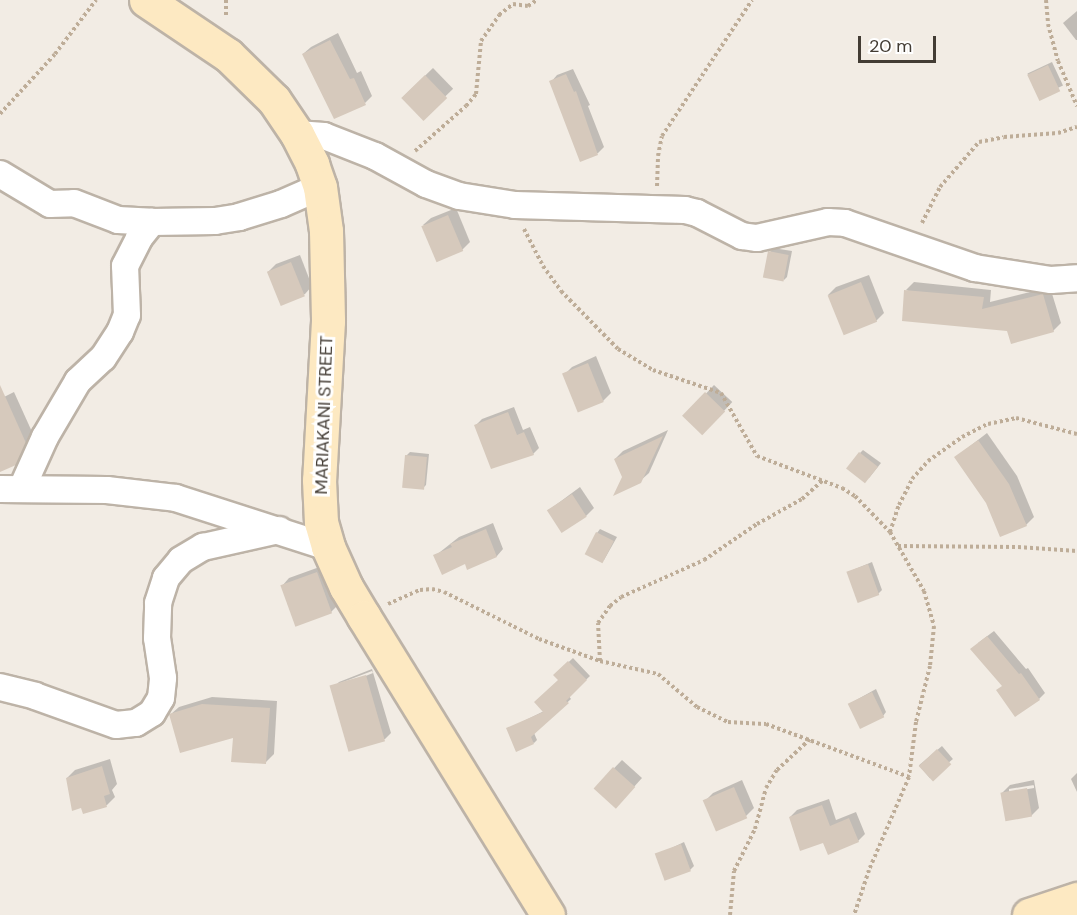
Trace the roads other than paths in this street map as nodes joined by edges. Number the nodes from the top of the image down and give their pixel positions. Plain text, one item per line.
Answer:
1 (146, 0) edge
2 (297, 134) junction
3 (0, 174) edge
4 (321, 187) junction
5 (152, 222) junction
6 (1077, 278) edge
7 (11, 489) edge
8 (279, 530) junction
9 (328, 547) junction
10 (0, 687) edge
11 (1077, 898) edge
12 (548, 915) edge
13 (1029, 915) edge

1 - 2 street, MARIAKANI STREET
2 - 4 street, MARIAKANI STREET
2 - 6 street
3 - 5 street
4 - 5 street
4 - 9 street, MARIAKANI STREET
5 - 7 street
7 - 8 street
8 - 9 street
8 - 10 street
9 - 12 street, MARIAKANI STREET
11 - 13 street

